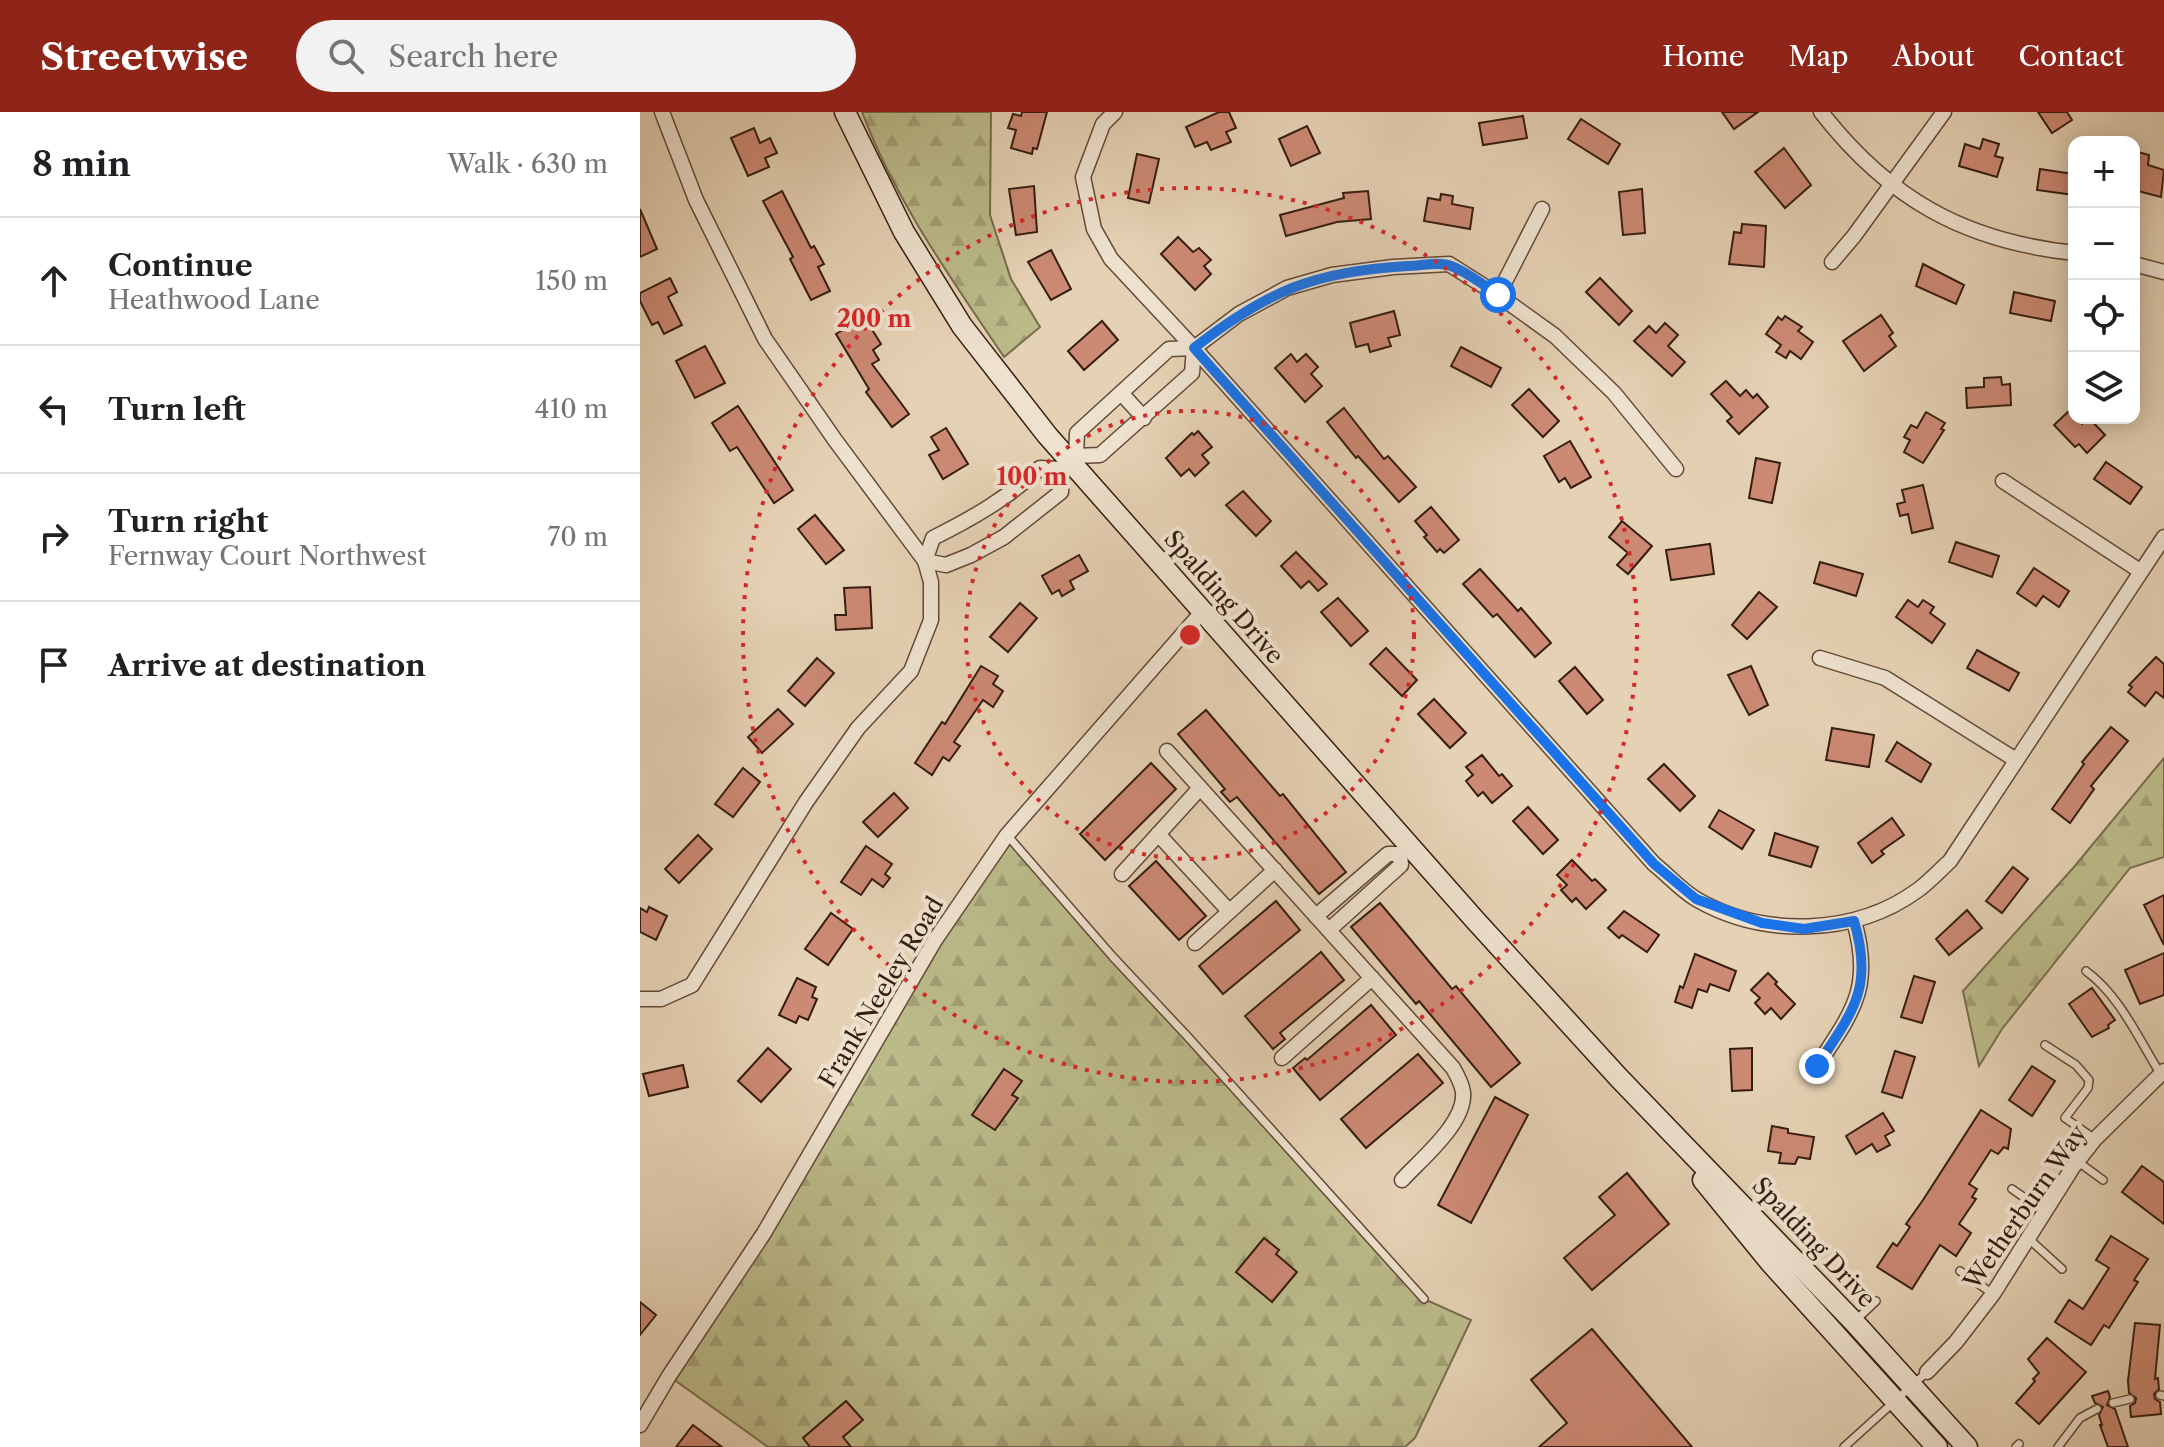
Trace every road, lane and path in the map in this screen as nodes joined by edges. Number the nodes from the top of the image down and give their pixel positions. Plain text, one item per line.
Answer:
1 (662, 112) edge
2 (845, 112) edge
3 (1115, 112) edge
4 (1821, 112) edge
5 (1944, 112) edge
6 (1892, 184) junction
7 (1542, 209) dead end
8 (2068, 252) edge
9 (1832, 262) dead end
10 (2140, 266) edge
11 (2164, 272) edge
12 (1498, 295) junction
13 (1194, 348) junction
14 (1122, 394) junction
15 (1144, 418) junction
16 (1069, 463) junction
17 (1676, 469) dead end
18 (2003, 481) dead end
19 (2164, 537) edge
20 (925, 561) junction
21 (2140, 571) junction
22 (1202, 612) junction
23 (1820, 658) dead end
24 (1167, 751) dead end
25 (2016, 760) junction
26 (1200, 788) junction
27 (1158, 834) junction
28 (1007, 835) junction
29 (1404, 850) junction
30 (1275, 870) junction
31 (1122, 874) dead end
32 (1229, 911) junction
33 (1316, 916) junction
34 (1854, 921) junction
35 (1329, 930) junction
36 (1195, 943) dead end
37 (2086, 971) dead end
38 (1372, 978) junction
39 (640, 999) edge
40 (2045, 1045) dead end
41 (1282, 1058) dead end
42 (1817, 1066) dead end
43 (2162, 1072) edge
44 (1619, 1078) junction
45 (2095, 1139) junction
46 (2077, 1161) junction
47 (1402, 1180) dead end
48 (2103, 1180) dead end
49 (2012, 1189) dead end
50 (2045, 1212) junction
51 (2028, 1238) junction
52 (2062, 1269) dead end
53 (1960, 1271) dead end
54 (1993, 1294) junction
55 (1424, 1299) dead end
56 (1876, 1301) dead end
57 (1854, 1322) junction
58 (1927, 1372) joint
59 (1912, 1387) junction
60 (2130, 1399) dead end
61 (1895, 1401) junction
62 (2113, 1403) dead end
63 (2097, 1409) dead end
64 (640, 1425) edge
65 (1844, 1447) edge
66 (1937, 1447) edge
67 (1967, 1447) edge
68 (2058, 1447) edge

1 - 20 street
2 - 16 main road, Spalding Drive
3 - 13 street
4 - 6 street
5 - 6 street
6 - 8 street
6 - 9 street
7 - 12 street
10 - 11 street
12 - 13 street
12 - 17 street
13 - 14 street
13 - 15 street
13 - 34 street
14 - 15 street
14 - 16 street
15 - 16 street
16 - 20 street
16 - 20 street
16 - 22 main road, Spalding Drive
18 - 21 street
19 - 21 street
20 - 39 street
21 - 25 street
22 - 28 street, Frank Neeley Road
22 - 29 main road, Spalding Drive
23 - 25 street
24 - 26 street
25 - 34 street
26 - 27 street
26 - 30 street
27 - 31 street
27 - 32 street
28 - 55 lane
28 - 64 street, Frank Neeley Road
29 - 33 street
29 - 35 street
29 - 44 main road, Spalding Drive
30 - 32 street
30 - 33 street
32 - 36 street
33 - 35 street
34 - 42 street
35 - 38 street
37 - 43 lane
38 - 41 street
38 - 47 street
40 - 45 lane
43 - 45 street, Wetherburn Way
44 - 57 main road, Spalding Drive
44 - 61 main road, Spalding Drive
45 - 46 street, Wetherburn Way
46 - 48 lane
46 - 50 street, Wetherburn Way
49 - 50 lane
50 - 51 street, Wetherburn Way
51 - 52 lane
51 - 54 street, Wetherburn Way
53 - 54 lane
54 - 58 street, Wetherburn Way
56 - 57 lane
57 - 59 main road, Spalding Drive
58 - 59 lane
59 - 61 lane
59 - 67 main road, Spalding Drive
60 - 62 lane
61 - 65 lane
61 - 66 main road, Spalding Drive
63 - 68 lane

